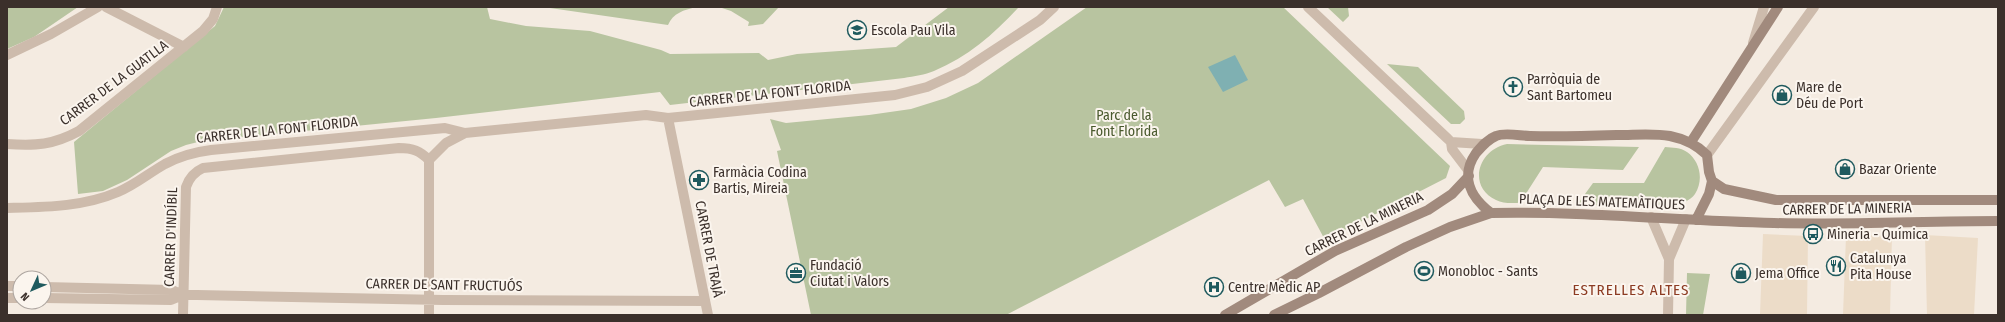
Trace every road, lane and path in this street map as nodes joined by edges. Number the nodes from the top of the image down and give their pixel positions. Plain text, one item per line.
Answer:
1 (98, 7) edge
2 (106, 7) edge
3 (217, 7) edge
4 (1054, 7) edge
5 (1308, 7) edge
6 (1764, 7) edge
7 (1778, 7) edge
8 (1814, 7) edge
9 (184, 47) junction
10 (1752, 47) junction
11 (7, 55) edge
12 (668, 118) junction
13 (465, 133) junction
14 (1451, 142) junction
15 (1691, 142) junction
16 (7, 144) edge
17 (1482, 144) junction
18 (1707, 155) junction
19 (429, 160) junction
20 (1468, 173) junction
21 (1712, 181) junction
22 (1998, 200) edge
23 (7, 208) edge
24 (1491, 213) junction
25 (1650, 217) junction
26 (1691, 219) junction
27 (1998, 221) edge
28 (1669, 259) junction
29 (52, 287) edge
30 (183, 295) junction
31 (52, 298) edge
32 (430, 299) junction
33 (705, 301) junction
34 (183, 315) edge
35 (429, 315) edge
36 (708, 315) edge
37 (1225, 315) edge
38 (1274, 315) edge
39 (1668, 315) edge

1 - 11 street
2 - 9 street
3 - 9 street, CARRER DE LA GUATLLA
4 - 12 street, CARRER DE LA FONT FLORIDA
5 - 14 street
6 - 10 street
7 - 10 street
8 - 18 street
9 - 16 street, CARRER DE LA GUATLLA
10 - 15 street
12 - 13 street, CARRER DE LA FONT FLORIDA
12 - 33 street, CARRER DE TRAJÀ
13 - 19 street, CARRER DE LA FONT FLORIDA
13 - 23 street, CARRER DE LA FONT FLORIDA
14 - 17 street
14 - 20 street
15 - 17 street
15 - 18 street
17 - 20 street
18 - 21 street, PLAÇA DE LES MATEMÀTIQUES
19 - 30 street, CARRER D'INDÍBIL
19 - 32 street
20 - 24 street
20 - 37 street, CARRER DE LA MINERIA
21 - 22 street, CARRER DE LA MINERIA
21 - 26 street, PLAÇA DE LES MATEMÀTIQUES
24 - 25 street, PLAÇA DE LES MATEMÀTIQUES
24 - 38 street
25 - 26 street, PLAÇA DE LES MATEMÀTIQUES
25 - 28 street
26 - 27 street, CARRER DE LA MINERIA
26 - 28 street
28 - 39 street
29 - 30 street, CARRER DE SANT FRUCTUÓS
30 - 31 street, CARRER DE SANT FRUCTUÓS
30 - 32 street, CARRER DE SANT FRUCTUÓS
30 - 34 street, CARRER D'INDÍBIL
32 - 33 street, CARRER DE SANT FRUCTUÓS
32 - 35 street
33 - 36 street, CARRER DE TRAJÀ

